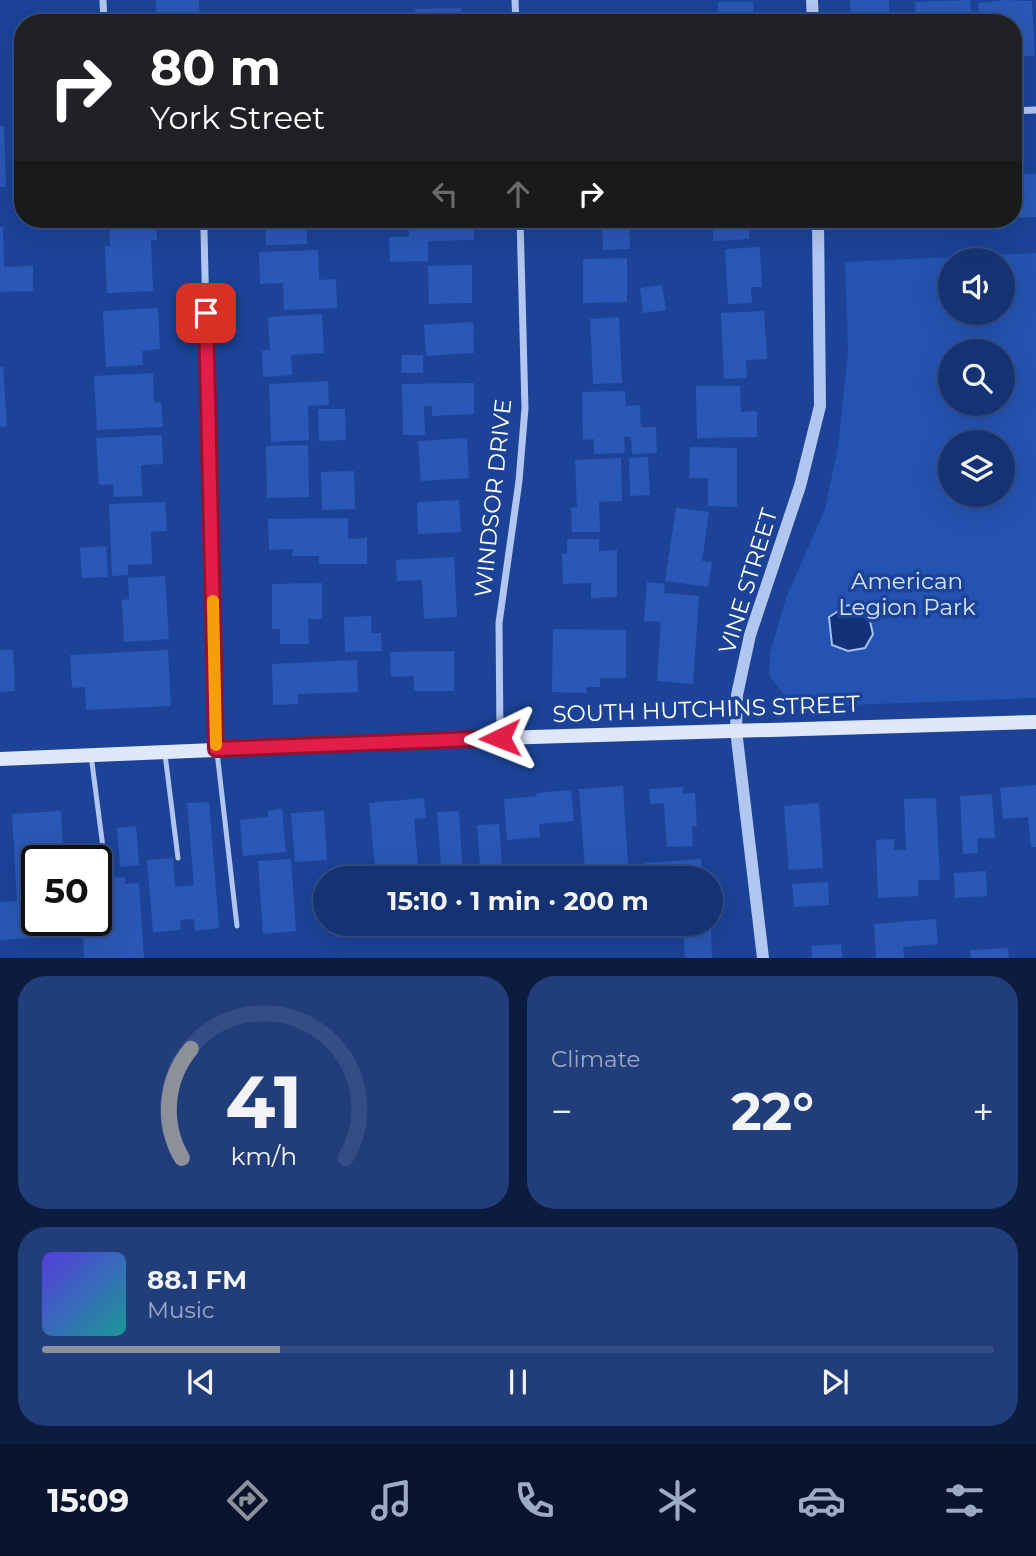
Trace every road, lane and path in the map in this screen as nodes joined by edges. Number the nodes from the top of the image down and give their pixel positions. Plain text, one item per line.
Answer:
1 (204, 228) edge
2 (520, 228) edge
3 (818, 228) edge
4 (1036, 722) edge
5 (736, 730) junction
6 (500, 738) junction
7 (216, 749) junction
8 (165, 752) junction
9 (91, 755) junction
10 (0, 759) edge
11 (104, 845) edge
12 (178, 858) dead end
13 (237, 926) dead end
14 (763, 957) edge

1 - 7 street
2 - 6 street, WINDSOR DRIVE
3 - 5 street, VINE STREET
4 - 5 main road, SOUTH HUTCHINS STREET
5 - 6 main road, SOUTH HUTCHINS STREET
5 - 14 street, VINE STREET
6 - 7 main road, SOUTH HUTCHINS STREET
7 - 8 main road, SOUTH HUTCHINS STREET
7 - 13 lane
8 - 9 main road, SOUTH HUTCHINS STREET
8 - 12 lane
9 - 10 main road, SOUTH HUTCHINS STREET
9 - 11 lane

